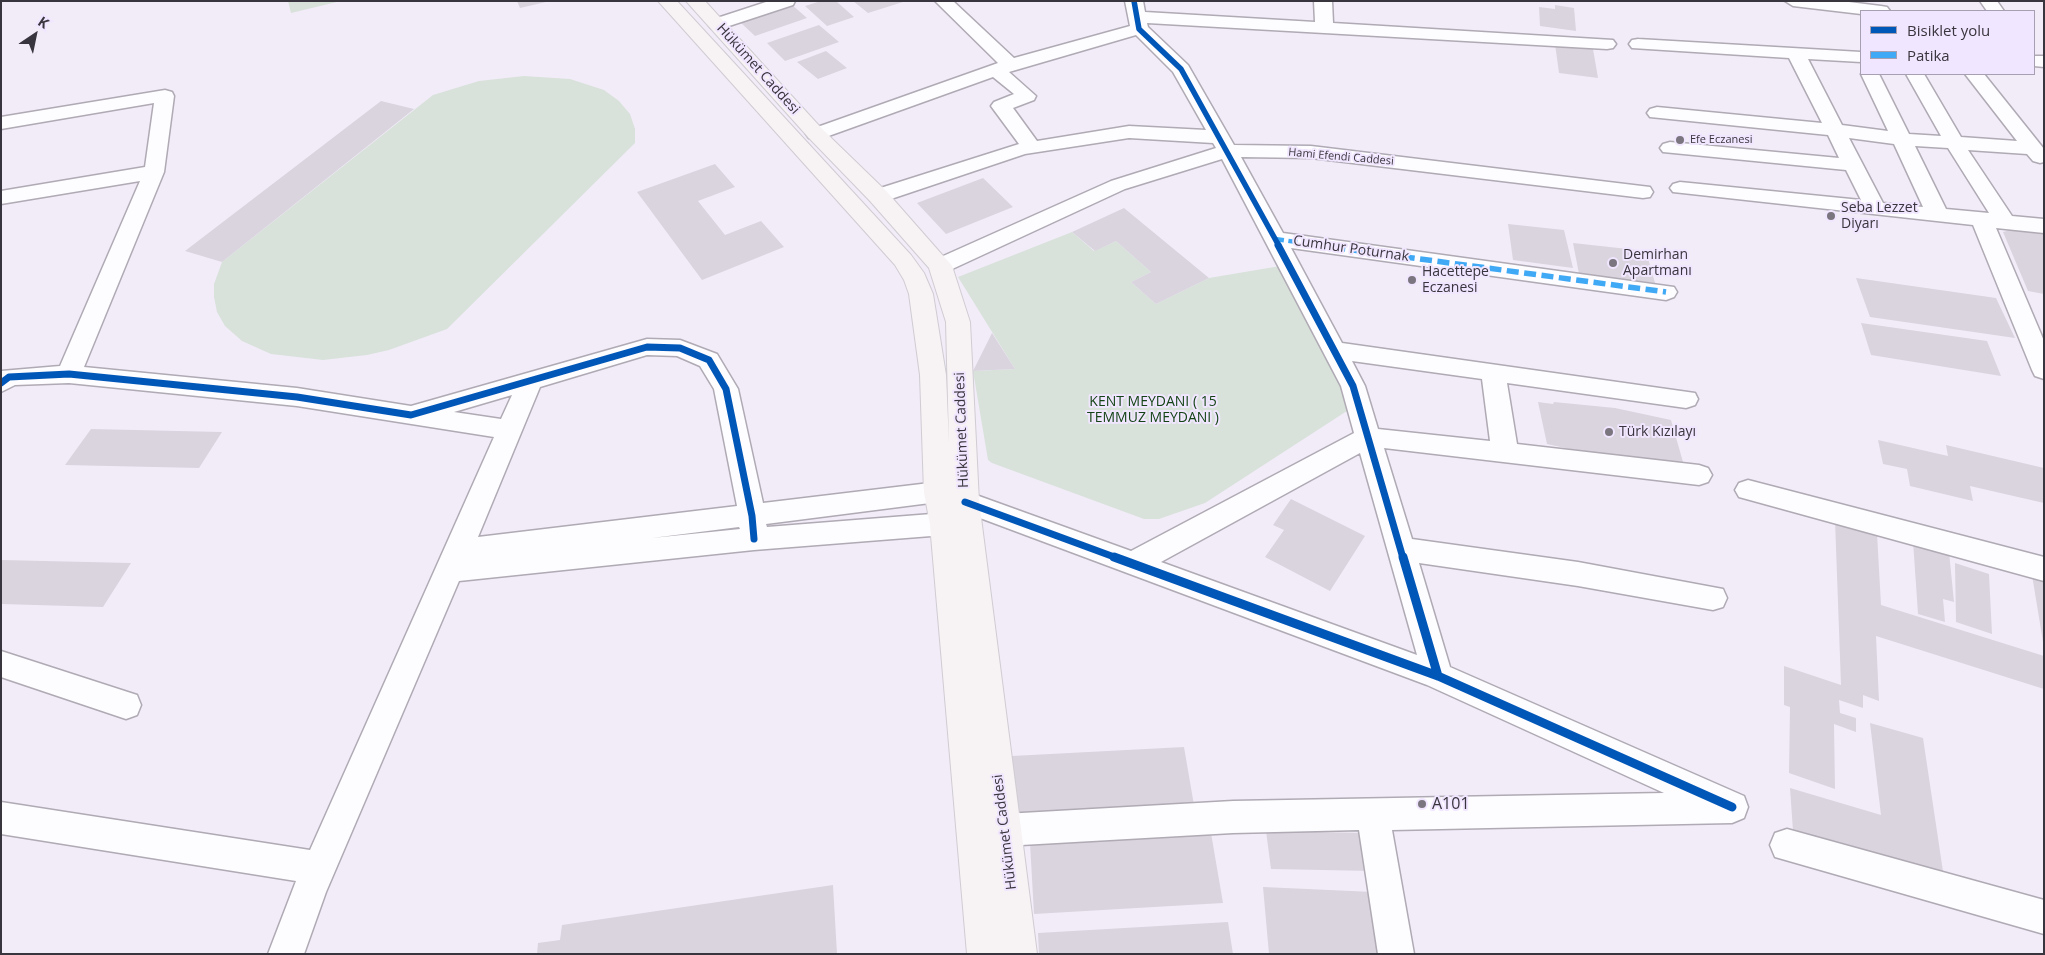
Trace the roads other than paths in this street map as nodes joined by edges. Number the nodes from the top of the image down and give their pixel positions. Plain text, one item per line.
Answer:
1 (667, 1) edge
2 (695, 1) edge
3 (787, 1) edge
4 (943, 1) edge
5 (1322, 1) edge
6 (1793, 1) edge
7 (1135, 10) edge
8 (1872, 10) edge
9 (717, 24) junction
10 (1324, 27) junction
11 (1607, 44) dead end
12 (1638, 44) dead end
13 (1796, 54) junction
14 (1860, 57) edge
15 (1003, 68) junction
16 (1870, 75) edge
17 (1916, 75) edge
18 (1975, 75) edge
19 (1657, 113) dead end
20 (1, 123) edge
21 (1837, 130) junction
22 (816, 134) junction
23 (1901, 139) junction
24 (1224, 144) junction
25 (1955, 144) junction
26 (1032, 147) junction
27 (1670, 148) dead end
28 (2038, 155) edge
29 (1854, 165) junction
30 (154, 172) junction
31 (1680, 188) dead end
32 (1643, 192) dead end
33 (878, 196) junction
34 (1, 198) edge
35 (1876, 209) junction
36 (1938, 215) junction
37 (1982, 220) junction
38 (2004, 222) junction
39 (2044, 226) edge
40 (1275, 238) junction
41 (940, 266) junction
42 (1666, 292) dead end
43 (1334, 350) junction
44 (2044, 370) edge
45 (1493, 372) junction
46 (68, 374) junction
47 (530, 379) junction
48 (1, 383) edge
49 (1686, 399) dead end
50 (411, 414) junction
51 (508, 430) junction
52 (1368, 437) junction
53 (1505, 453) junction
54 (1699, 475) dead end
55 (1748, 490) dead end
56 (938, 492) junction
57 (965, 502) junction
58 (944, 524) junction
59 (753, 527) junction
60 (1401, 550) junction
61 (454, 561) junction
62 (1133, 564) junction
63 (2044, 569) edge
64 (1713, 598) dead end
65 (1, 664) edge
66 (1438, 676) junction
67 (126, 705) dead end
68 (1374, 814) junction
69 (1, 818) edge
70 (1004, 830) junction
71 (1787, 845) dead end
72 (319, 868) junction
73 (2044, 917) edge
74 (286, 954) edge
75 (986, 954) edge
76 (1020, 954) edge
77 (1396, 954) edge

1 - 56 main road
2 - 9 main road, Hükümet Caddesi
3 - 9 street
4 - 15 street
5 - 10 street
6 - 8 street
7 - 10 street
7 - 15 street
7 - 24 street
9 - 22 main road, Hükümet Caddesi
10 - 11 street
12 - 13 street
13 - 14 street
13 - 21 street
15 - 22 street
15 - 26 street
16 - 23 street
17 - 25 street
18 - 28 street
19 - 21 street
20 - 30 street
21 - 23 street
21 - 29 street
22 - 33 main road, Hükümet Caddesi
23 - 25 street
23 - 36 street
24 - 26 street
24 - 32 street, Hami Efendi Caddesi
24 - 40 street
24 - 41 street, Hami Efendi Caddesi
25 - 28 street
25 - 38 street
26 - 33 street
27 - 29 street
29 - 35 street
30 - 34 street
30 - 46 street
31 - 35 street
33 - 41 main road, Hükümet Caddesi
35 - 36 street
36 - 37 street
37 - 38 street
37 - 44 street
38 - 39 street
40 - 42 street, Cumhur Poturnak
40 - 43 street
41 - 57 main road, Hükümet Caddesi
43 - 45 street
43 - 52 street
45 - 49 street
45 - 53 street
46 - 48 street
46 - 50 street
47 - 50 street
47 - 51 street
47 - 59 street
50 - 51 street
51 - 61 street
52 - 53 street
52 - 60 street
52 - 62 street
53 - 54 street
55 - 63 street
56 - 58 main road
56 - 59 street
57 - 62 street
57 - 70 main road, Hükümet Caddesi
58 - 59 street
58 - 75 main road
59 - 61 street
60 - 64 street
60 - 66 street
61 - 72 street
62 - 66 street
65 - 67 street
66 - 68 street
68 - 70 street
68 - 77 street
69 - 72 street
70 - 76 main road, Hükümet Caddesi
71 - 73 street
72 - 74 street

